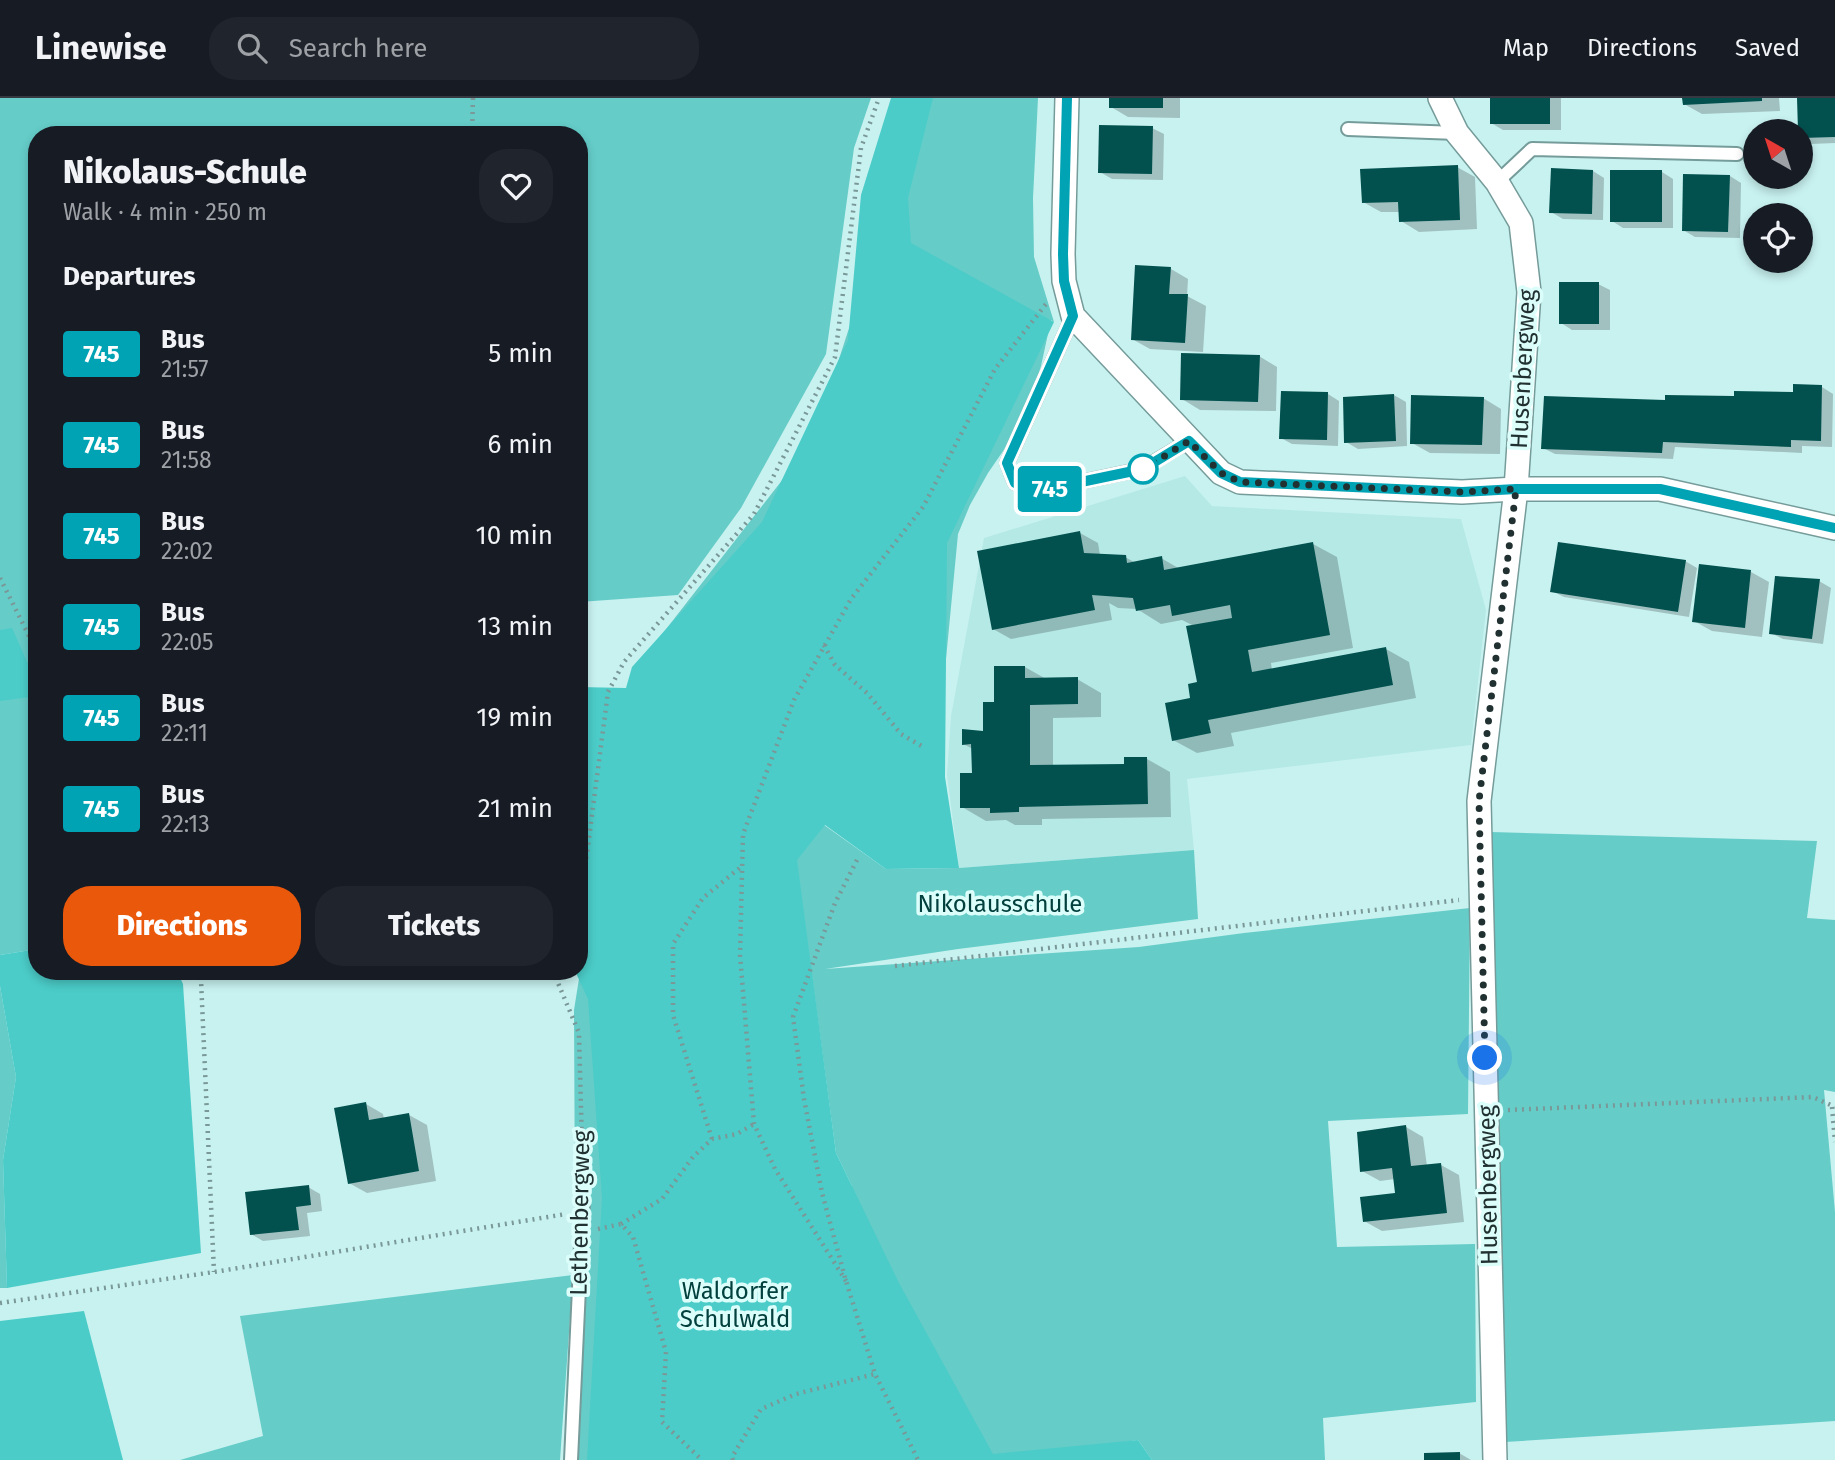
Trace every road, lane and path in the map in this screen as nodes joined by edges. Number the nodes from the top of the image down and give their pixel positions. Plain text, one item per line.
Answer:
1 (473, 98) edge
2 (879, 98) edge
3 (1067, 98) edge
4 (1440, 98) edge
5 (472, 126) edge
6 (1348, 129) dead end
7 (1457, 133) junction
8 (1737, 155) dead end
9 (1497, 182) junction
10 (1064, 281) junction
11 (1073, 316) junction
12 (1189, 441) junction
13 (1516, 489) junction
14 (1835, 528) edge
15 (0, 578) edge
16 (28, 634) edge
17 (824, 645) junction
18 (925, 748) dead end
19 (588, 846) edge
20 (856, 860) dead end
21 (742, 866) junction
22 (1481, 897) junction
23 (895, 966) dead end
24 (201, 980) edge
25 (558, 980) edge
26 (1833, 1107) edge
27 (1486, 1111) junction
28 (754, 1124) junction
29 (712, 1139) junction
30 (1835, 1142) edge
31 (584, 1207) junction
32 (621, 1224) junction
33 (583, 1232) junction
34 (214, 1272) junction
35 (845, 1282) junction
36 (0, 1303) edge
37 (875, 1374) junction
38 (571, 1460) edge
39 (702, 1460) edge
40 (733, 1460) edge
41 (918, 1460) edge
42 (1495, 1460) edge

1 - 5 path
2 - 19 path
3 - 10 street
4 - 7 street, Husenbergweg
6 - 7 lane
7 - 9 street, Husenbergweg
8 - 9 lane
9 - 13 street, Husenbergweg
10 - 11 street
10 - 17 path
11 - 12 street
11 - 12 lane
12 - 13 street
13 - 14 street
13 - 22 street, Husenbergweg
15 - 16 path
17 - 18 path
17 - 21 path
20 - 35 path
21 - 28 path
21 - 29 path
22 - 23 path
22 - 27 street, Husenbergweg
24 - 34 path
25 - 31 path, Lethenbergweg
26 - 27 path
26 - 30 path
27 - 42 street, Husenbergweg
28 - 29 path
28 - 35 path
29 - 32 path
31 - 33 lane, Lethenbergweg
31 - 34 path
32 - 33 path
32 - 39 path
33 - 38 lane, Lethenbergweg
34 - 36 path
35 - 37 path
37 - 40 path
37 - 41 path

